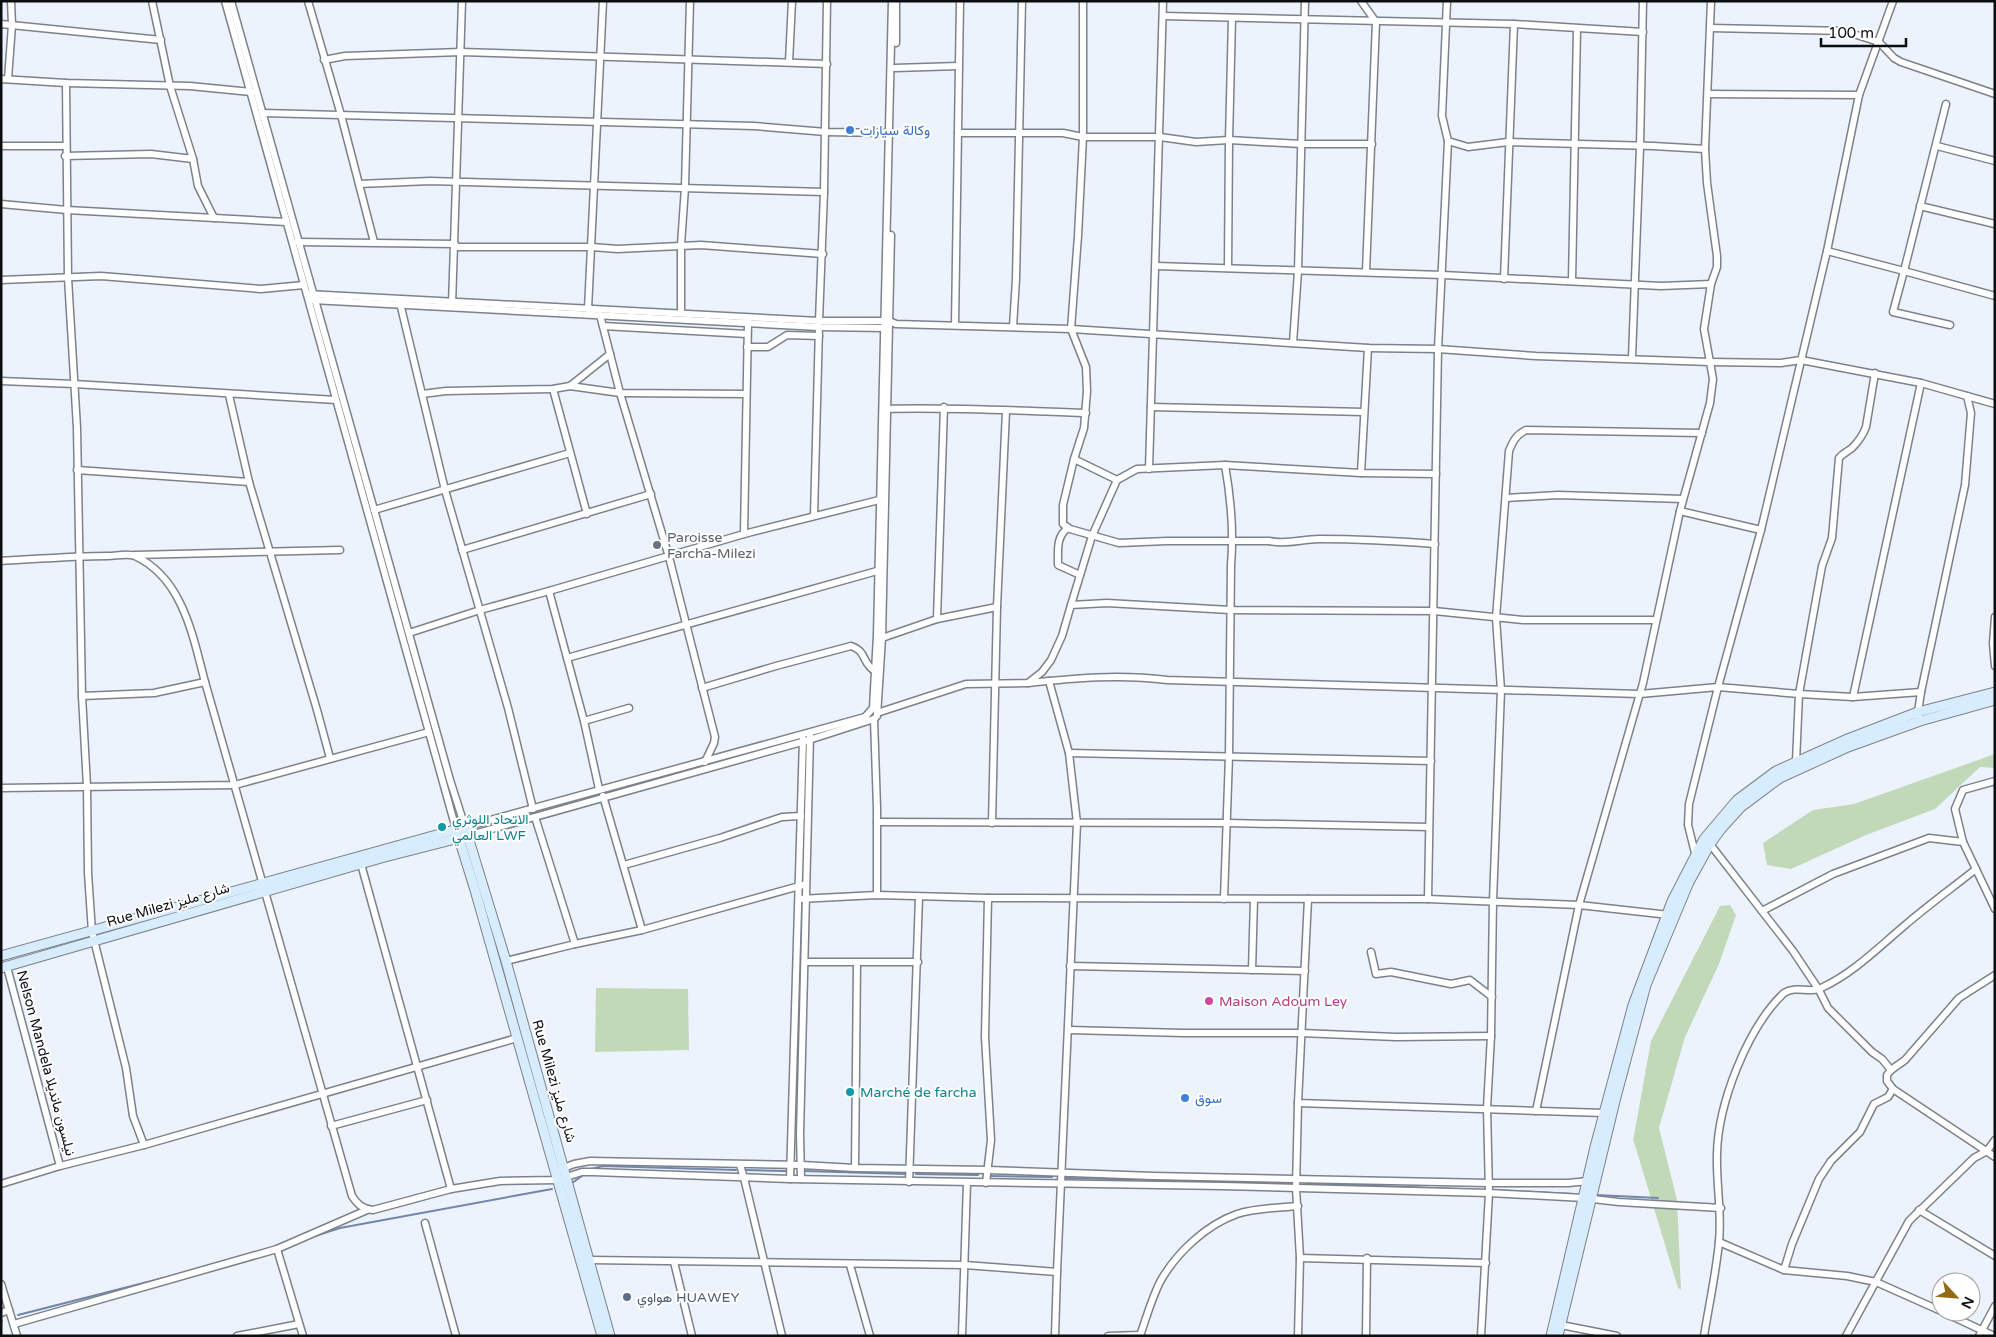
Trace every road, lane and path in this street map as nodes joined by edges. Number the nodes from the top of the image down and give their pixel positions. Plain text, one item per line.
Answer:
1 (11, 1) edge
2 (152, 1) edge
3 (225, 1) edge
4 (231, 1) edge
5 (308, 1) edge
6 (462, 1) edge
7 (603, 1) edge
8 (690, 1) edge
9 (792, 1) edge
10 (827, 1) edge
11 (892, 1) edge
12 (896, 1) edge
13 (960, 1) edge
14 (1022, 1) edge
15 (1083, 1) edge
16 (1163, 1) edge
17 (1305, 1) edge
18 (1361, 1) edge
19 (1447, 1) edge
20 (1643, 1) edge
21 (1711, 1) edge
22 (1893, 1) edge
23 (1163, 16) junction
24 (1232, 18) junction
25 (1305, 21) junction
26 (1376, 22) junction
27 (1447, 22) junction
28 (1, 24) edge
29 (1514, 24) junction
30 (12, 25) junction
31 (1710, 28) junction
32 (1577, 29) junction
33 (1643, 32) junction
34 (161, 40) junction
35 (1879, 42) junction
36 (461, 52) junction
37 (601, 56) junction
38 (688, 58) junction
39 (324, 60) junction
40 (789, 62) junction
41 (827, 64) junction
42 (958, 66) junction
43 (895, 68) junction
44 (5, 79) edge
45 (66, 83) junction
46 (170, 86) junction
47 (251, 92) junction
48 (1708, 94) junction
49 (1995, 94) edge
50 (1859, 95) junction
51 (1946, 104) dead end
52 (263, 113) junction
53 (341, 115) junction
54 (459, 119) junction
55 (597, 123) junction
56 (687, 125) junction
57 (826, 132) junction
58 (889, 133) junction
59 (1018, 133) junction
60 (958, 134) junction
61 (1083, 137) junction
62 (1160, 137) junction
63 (1229, 140) junction
64 (1448, 141) junction
65 (1508, 142) junction
66 (1301, 144) junction
67 (1372, 144) junction
68 (1574, 144) junction
69 (1, 146) edge
70 (65, 146) junction
71 (1937, 146) junction
72 (1640, 147) junction
73 (1705, 149) junction
74 (65, 156) junction
75 (193, 159) junction
76 (1995, 161) edge
77 (457, 182) junction
78 (359, 184) junction
79 (595, 186) junction
80 (685, 187) junction
81 (824, 192) junction
82 (1, 204) edge
83 (1920, 206) junction
84 (67, 210) junction
85 (214, 218) junction
86 (286, 222) junction
87 (1995, 224) edge
88 (298, 242) junction
89 (374, 242) junction
90 (455, 245) junction
91 (681, 245) junction
92 (592, 247) junction
93 (1827, 251) junction
94 (823, 254) junction
95 (1156, 266) junction
96 (1228, 268) junction
97 (1298, 271) junction
98 (1904, 271) junction
99 (1366, 272) junction
100 (1443, 275) junction
101 (68, 278) junction
102 (1504, 279) junction
103 (1, 280) edge
104 (1572, 282) junction
105 (304, 284) junction
106 (1711, 284) junction
107 (1635, 285) junction
108 (1995, 296) edge
109 (311, 297) junction
110 (400, 303) junction
111 (452, 303) junction
112 (588, 308) junction
113 (681, 314) junction
114 (600, 315) junction
115 (748, 322) junction
116 (819, 324) junction
117 (886, 325) junction
118 (955, 325) junction
119 (1950, 325) dead end
120 (603, 326) junction
121 (1013, 327) junction
122 (1071, 329) junction
123 (747, 334) junction
124 (1153, 335) junction
125 (819, 336) junction
126 (1293, 343) junction
127 (747, 347) junction
128 (1368, 348) junction
129 (1438, 349) junction
130 (610, 354) junction
131 (1632, 358) junction
132 (1801, 360) junction
133 (1710, 362) junction
134 (1876, 373) junction
135 (1, 381) edge
136 (1921, 383) junction
137 (74, 384) junction
138 (570, 386) junction
139 (553, 389) junction
140 (620, 393) junction
141 (422, 394) junction
142 (746, 394) junction
143 (229, 395) junction
144 (1967, 396) junction
145 (336, 400) junction
146 (1995, 404) edge
147 (944, 407) junction
148 (1151, 408) junction
149 (886, 409) junction
150 (1006, 411) junction
151 (1364, 412) junction
152 (1086, 413) junction
153 (1702, 434) junction
154 (570, 453) junction
155 (1074, 459) junction
156 (1225, 466) junction
157 (1149, 469) junction
158 (78, 470) junction
159 (1361, 472) junction
160 (1436, 474) junction
161 (1117, 480) junction
162 (249, 482) junction
163 (445, 490) junction
164 (651, 494) junction
165 (1506, 498) junction
166 (1683, 499) junction
167 (879, 500) junction
168 (374, 510) junction
169 (1680, 511) junction
170 (587, 514) junction
171 (814, 516) junction
172 (1068, 528) junction
173 (1761, 530) junction
174 (744, 534) junction
175 (1092, 536) junction
176 (1233, 541) junction
177 (1435, 544) junction
178 (340, 550) dead end
179 (462, 550) junction
180 (271, 552) junction
181 (133, 555) junction
182 (79, 556) junction
183 (669, 557) junction
184 (1, 561) edge
185 (877, 571) junction
186 (1080, 575) junction
187 (548, 591) junction
188 (1071, 605) junction
189 (997, 607) junction
190 (480, 610) junction
191 (1230, 610) junction
192 (1434, 611) junction
193 (1995, 617) edge
194 (1496, 618) junction
195 (937, 619) junction
196 (1655, 620) junction
197 (687, 626) junction
198 (408, 633) junction
199 (882, 638) junction
200 (567, 658) junction
201 (1995, 666) edge
202 (875, 671) junction
203 (1049, 681) junction
204 (205, 682) junction
205 (1229, 682) junction
206 (1028, 683) junction
207 (995, 684) junction
208 (1718, 687) junction
209 (702, 688) junction
210 (1432, 689) junction
211 (1502, 690) junction
212 (1921, 692) junction
213 (1995, 692) edge
214 (1640, 694) junction
215 (1799, 694) junction
216 (82, 696) junction
217 (1853, 697) junction
218 (1995, 700) edge
219 (629, 708) dead end
220 (876, 716) junction
221 (1919, 717) junction
222 (584, 721) junction
223 (429, 732) junction
224 (806, 737) junction
225 (1069, 752) junction
226 (1229, 756) junction
227 (330, 758) junction
228 (1431, 761) junction
229 (705, 762) junction
230 (1796, 762) junction
231 (1995, 780) edge
232 (235, 785) junction
233 (87, 786) junction
234 (1, 788) edge
235 (600, 789) junction
236 (603, 796) junction
237 (533, 809) junction
238 (535, 816) junction
239 (801, 816) junction
240 (877, 822) junction
241 (992, 823) junction
242 (1077, 823) junction
243 (1226, 823) junction
244 (1430, 827) junction
245 (461, 832) junction
246 (1963, 842) junction
247 (1710, 844) junction
248 (1698, 855) junction
249 (361, 864) junction
250 (624, 865) junction
251 (1976, 869) junction
252 (803, 886) junction
253 (264, 887) junction
254 (877, 895) junction
255 (920, 897) junction
256 (1072, 897) junction
257 (802, 898) junction
258 (988, 898) junction
259 (1224, 899) junction
260 (1308, 899) junction
261 (1428, 899) junction
262 (1254, 900) junction
263 (1493, 901) junction
264 (1579, 905) junction
265 (1995, 909) edge
266 (1762, 911) junction
267 (1670, 915) junction
268 (642, 930) junction
269 (94, 936) junction
270 (574, 944) junction
271 (1371, 952) dead end
272 (1, 956) edge
273 (506, 961) junction
274 (805, 962) junction
275 (918, 962) junction
276 (857, 963) junction
277 (1070, 966) junction
278 (4, 967) edge
279 (1252, 970) junction
280 (1305, 971) junction
281 (1995, 975) edge
282 (1819, 990) junction
283 (1492, 997) junction
284 (1069, 1030) junction
285 (1301, 1033) junction
286 (1491, 1036) junction
287 (517, 1038) junction
288 (419, 1067) junction
289 (1891, 1070) junction
290 (1893, 1089) junction
291 (322, 1093) junction
292 (427, 1100) junction
293 (1298, 1103) junction
294 (1487, 1108) junction
295 (1536, 1111) junction
296 (1604, 1113) junction
297 (331, 1126) junction
298 (1995, 1140) edge
299 (144, 1145) junction
300 (1988, 1151) junction
301 (1995, 1156) edge
302 (740, 1165) junction
303 (791, 1165) junction
304 (802, 1165) junction
305 (60, 1166) junction
306 (564, 1168) junction
307 (855, 1168) junction
308 (554, 1170) junction
309 (910, 1170) junction
310 (988, 1170) junction
311 (1062, 1173) junction
312 (567, 1178) junction
313 (744, 1178) junction
314 (1296, 1178) junction
315 (790, 1179) junction
316 (802, 1179) junction
317 (557, 1180) junction
318 (1591, 1181) junction
319 (909, 1182) junction
320 (966, 1183) junction
321 (986, 1183) junction
322 (1488, 1183) junction
323 (1, 1184) edge
324 (1062, 1184) junction
325 (1296, 1188) junction
326 (451, 1189) junction
327 (1490, 1193) junction
328 (1588, 1198) junction
329 (1298, 1206) junction
330 (1721, 1208) junction
331 (366, 1210) junction
332 (1919, 1210) junction
333 (425, 1223) dead end
334 (1719, 1242) junction
335 (278, 1249) junction
336 (1995, 1256) edge
337 (1300, 1258) junction
338 (1367, 1258) junction
339 (589, 1260) junction
340 (674, 1262) junction
341 (765, 1262) junction
342 (1486, 1263) junction
343 (850, 1265) junction
344 (965, 1265) junction
345 (1784, 1270) junction
346 (1057, 1272) junction
347 (1876, 1282) junction
348 (1, 1284) edge
349 (1931, 1306) edge
350 (1995, 1306) edge
351 (9, 1310) junction
352 (1, 1313) edge
353 (1962, 1322) edge
354 (14, 1324) junction
355 (299, 1324) junction
356 (1560, 1325) junction
357 (1981, 1332) edge
358 (1140, 1335) edge
359 (17, 1336) edge
360 (237, 1336) edge
361 (303, 1336) edge
362 (456, 1336) edge
363 (602, 1336) edge
364 (610, 1336) edge
365 (692, 1336) edge
366 (782, 1336) edge
367 (870, 1336) edge
368 (962, 1336) edge
369 (1054, 1336) edge
370 (1108, 1336) edge
371 (1298, 1336) edge
372 (1366, 1336) edge
373 (1481, 1336) edge
374 (1551, 1336) edge
375 (1558, 1336) edge
376 (1617, 1336) edge
377 (1704, 1336) edge
378 (1846, 1336) edge
379 (1994, 1336) edge

1 - 30 street
2 - 34 street
3 - 47 street
4 - 52 street
5 - 39 street
6 - 36 street
7 - 37 street
8 - 38 street
9 - 40 street
10 - 41 street
11 - 58 street
12 - 43 street
13 - 42 street
14 - 59 street
15 - 61 street
16 - 23 street
17 - 25 street
18 - 26 street
19 - 27 street
20 - 33 street
21 - 31 street
22 - 35 street
23 - 24 street
23 - 62 street
24 - 25 street
24 - 63 street
25 - 26 street
25 - 66 street
26 - 27 street
26 - 67 street
27 - 29 street
27 - 64 street
28 - 30 street
29 - 32 street
29 - 65 street
30 - 34 street
30 - 44 street
31 - 35 street
31 - 48 street
32 - 33 street
32 - 68 street
33 - 72 street
34 - 46 street
35 - 49 street
35 - 50 street
36 - 37 street
36 - 39 street
36 - 54 street
37 - 38 street
37 - 55 street
38 - 40 street
38 - 56 street
39 - 53 street
40 - 41 street
41 - 57 street
42 - 43 street
42 - 60 street
43 - 117 street
44 - 45 street
45 - 46 street
45 - 70 street
46 - 47 street
46 - 75 street
47 - 86 street
48 - 50 street
48 - 73 street
50 - 93 street
51 - 71 street
52 - 53 street
52 - 88 street
53 - 54 street
53 - 78 street
54 - 55 street
54 - 77 street
55 - 56 street
55 - 79 street
56 - 57 street
56 - 80 street
57 - 58 street
57 - 81 street
58 - 117 street
59 - 60 street
59 - 61 street
59 - 121 street
60 - 118 street
61 - 62 street
61 - 122 street
62 - 63 street
62 - 95 street
63 - 66 street
63 - 96 street
64 - 65 street
64 - 100 street
65 - 68 street
65 - 102 street
66 - 67 street
66 - 97 street
67 - 99 street
68 - 72 street
68 - 104 street
69 - 70 street
70 - 74 street
71 - 76 street
71 - 83 street
72 - 73 street
72 - 107 street
73 - 106 street
74 - 75 street
74 - 84 street
75 - 85 street
77 - 78 street
77 - 79 street
77 - 90 street
78 - 89 street
79 - 80 street
79 - 92 street
80 - 81 street
80 - 91 street
81 - 94 street
82 - 84 street
83 - 87 street
83 - 98 street
84 - 85 street
84 - 101 street
85 - 86 street
86 - 105 street
88 - 89 street
88 - 109 street
89 - 90 street
90 - 92 street
90 - 111 street
91 - 92 street
91 - 94 street
91 - 113 street
92 - 112 street
93 - 98 street
93 - 132 street
94 - 116 street
95 - 96 street
95 - 124 street
96 - 97 street
97 - 99 street
97 - 126 street
98 - 108 street
98 - 119 street
99 - 100 street
100 - 102 street
100 - 129 street
101 - 103 street
101 - 105 street
101 - 137 street
102 - 104 street
104 - 107 street
105 - 109 street
106 - 107 street
106 - 133 street
107 - 131 street
109 - 110 street
109 - 111 street
109 - 145 street
109 - 168 street
110 - 111 street
110 - 141 street
111 - 112 street
111 - 114 street
112 - 113 street
113 - 116 street
114 - 115 street
114 - 120 street
115 - 116 street
115 - 123 street
116 - 117 street
116 - 125 street
117 - 118 street
117 - 149 street
117 - 167 street
118 - 121 street
120 - 123 street
120 - 130 street
121 - 122 street
122 - 124 street
122 - 152 street
123 - 127 street
124 - 126 street
124 - 148 street
125 - 127 street
125 - 171 street
126 - 128 street
127 - 142 street
128 - 129 street
128 - 151 street
129 - 131 street
129 - 160 street
130 - 138 street
130 - 140 street
131 - 133 street
132 - 133 street
132 - 134 street
132 - 173 street
133 - 153 street
134 - 136 street
134 - 215 street
135 - 137 street
136 - 144 street
136 - 217 street
137 - 143 street
137 - 158 street
138 - 139 street
138 - 140 street
139 - 141 street
139 - 154 street
140 - 142 street
140 - 164 street
141 - 163 street
142 - 174 street
143 - 145 street
143 - 162 street
144 - 146 street
144 - 212 street
145 - 223 street
147 - 149 street
147 - 150 street
147 - 195 street
148 - 151 street
148 - 157 street
149 - 199 street
150 - 152 street
150 - 189 street
151 - 159 street
152 - 155 street
153 - 165 street
153 - 166 street
154 - 163 street
154 - 170 street
155 - 161 street
155 - 172 street
156 - 157 street
156 - 159 street
156 - 176 street
157 - 161 street
158 - 162 street
158 - 182 street
159 - 160 street
160 - 177 street
161 - 175 street
162 - 180 street
163 - 168 street
163 - 179 street
164 - 170 street
164 - 183 street
165 - 166 street
165 - 194 street
166 - 169 street
167 - 171 street
167 - 185 street
168 - 198 street
169 - 173 street
169 - 196 street
170 - 179 street
171 - 174 street
172 - 175 street
172 - 186 street
173 - 208 street
174 - 183 street
175 - 176 street
175 - 186 street
176 - 177 street
176 - 191 street
177 - 192 street
178 - 180 street
179 - 190 street
180 - 181 street
180 - 227 street
181 - 182 street
181 - 204 street
182 - 184 street
182 - 216 street
183 - 187 street
183 - 197 street
185 - 197 street
185 - 202 street
186 - 188 street
187 - 190 street
187 - 200 street
188 - 191 street
188 - 206 street
189 - 195 street
189 - 207 street
190 - 198 street
190 - 237 street
191 - 192 street
191 - 205 street
192 - 194 street
192 - 210 street
193 - 201 street
194 - 196 street
194 - 211 street
195 - 199 street
196 - 214 street
197 - 200 street
197 - 209 street
198 - 245 street
199 - 220 street
200 - 222 street
202 - 209 street
202 - 224 street
203 - 205 street
203 - 206 street
203 - 225 street
204 - 216 street
204 - 232 street
205 - 210 street
205 - 226 street
206 - 207 street
207 - 220 street
207 - 241 street
208 - 214 street
208 - 215 street
208 - 248 street
209 - 229 street
210 - 211 street
210 - 228 street
211 - 214 street
211 - 263 street
212 - 217 street
212 - 221 street
213 - 221 street
214 - 264 street
215 - 217 street
215 - 230 street
216 - 233 street
218 - 221 street
219 - 222 street
220 - 224 street
220 - 240 street
221 - 230 street
221 - 247 street
222 - 235 street
223 - 227 street
223 - 245 street
224 - 229 street
224 - 236 street
224 - 239 street
224 - 252 street
225 - 226 street
225 - 242 street
226 - 228 street
226 - 243 street
227 - 232 street
228 - 244 street
229 - 235 street
230 - 248 street
231 - 246 street
232 - 233 street
232 - 253 street
233 - 234 street
233 - 269 street
235 - 237 street
236 - 238 street
236 - 250 street
237 - 245 street
238 - 245 street
238 - 270 street
239 - 250 street
239 - 252 street
240 - 241 street
240 - 254 street
241 - 242 street
242 - 243 street
242 - 256 street
243 - 244 street
243 - 259 street
244 - 261 street
245 - 249 street, Rue Milezi شارع مليز
245 - 253 street, Rue Milezi شارع مليز
245 - 273 street, Rue Milezi شارع مليز
245 - 287 street, Rue Milezi شارع مليز
246 - 251 street
246 - 266 street
247 - 248 street
247 - 266 street
248 - 267 street
249 - 253 street, Rue Milezi شارع مليز
249 - 288 street
250 - 268 street
251 - 265 street
251 - 282 street
252 - 257 street
252 - 268 street
253 - 269 street, Rue Milezi شارع مليز
253 - 291 street
254 - 255 street
254 - 257 street
255 - 258 street
255 - 275 street
256 - 258 street
256 - 259 street
256 - 277 street
257 - 274 street
257 - 303 street
258 - 310 street
259 - 262 street
260 - 261 street
260 - 262 street
260 - 280 street
261 - 263 street
262 - 279 street
263 - 264 street
263 - 283 street
264 - 267 street
264 - 295 street
266 - 282 street
267 - 296 street
267 - 318 street
268 - 270 street
269 - 272 street, Rue Milezi شارع مليز
269 - 278 street, Rue Milezi شارع مليز
269 - 299 street
270 - 273 street
271 - 283 street
273 - 306 street, Rue Milezi شارع مليز
274 - 276 street
274 - 304 street
275 - 276 street
275 - 309 street
276 - 307 street
277 - 279 street
277 - 284 street
278 - 305 street, Nelson Mandela نيلسون مانديلا
279 - 280 street
280 - 285 street
281 - 289 street
282 - 289 street
282 - 330 street
283 - 286 street
284 - 285 street
284 - 311 street
285 - 286 street
285 - 293 street
286 - 294 street
287 - 288 street
287 - 308 street, Rue Milezi شارع مليز
288 - 291 street
288 - 292 street
289 - 290 street
290 - 300 street
290 - 345 street
291 - 297 street
291 - 299 street
292 - 297 street
292 - 326 street
293 - 294 street
293 - 314 street
294 - 295 street
294 - 322 street
295 - 296 street
296 - 318 street
297 - 331 street
298 - 300 street
299 - 305 street
300 - 301 street
300 - 332 street
302 - 303 street
302 - 306 street
302 - 313 street
303 - 304 street
303 - 315 street
304 - 307 street
304 - 316 street
305 - 323 street
306 - 308 street
306 - 312 street, Rue Milezi شارع مليز
307 - 309 street
308 - 317 street, Rue Milezi شارع مليز
309 - 310 street
309 - 319 street
310 - 311 street
310 - 321 street
311 - 314 street
311 - 324 street
312 - 313 street
312 - 317 street
312 - 339 street, Rue Milezi شارع مليز
313 - 315 street
313 - 341 street
314 - 322 street
314 - 325 street
315 - 316 street
316 - 319 street
317 - 326 street
317 - 363 street, Rue Milezi شارع مليز
318 - 322 street
318 - 328 street
319 - 320 street
320 - 321 street
320 - 344 street
321 - 324 street
322 - 327 street
324 - 325 street
324 - 346 street
325 - 327 street
325 - 329 street
326 - 331 street
327 - 328 street
327 - 342 street
328 - 330 street
328 - 356 street
328 - 374 street
329 - 337 street
329 - 358 street
330 - 334 street
331 - 335 street
332 - 336 street
332 - 347 street
333 - 362 street
334 - 345 street
334 - 377 street
335 - 354 street
335 - 355 street
337 - 338 street
337 - 371 street
338 - 342 street
338 - 372 street
339 - 340 street
339 - 364 street, Rue Milezi شارع مليز
340 - 341 street
340 - 365 street
341 - 343 street
341 - 366 street
342 - 373 street
343 - 344 street
343 - 367 street
344 - 346 street
344 - 368 street
345 - 347 street
346 - 369 street
347 - 349 street
347 - 378 street
348 - 351 street
350 - 357 street
351 - 352 street
351 - 354 street
353 - 357 street
354 - 359 street
355 - 360 street
355 - 361 street
356 - 375 street
356 - 376 street
357 - 379 street
358 - 370 street

